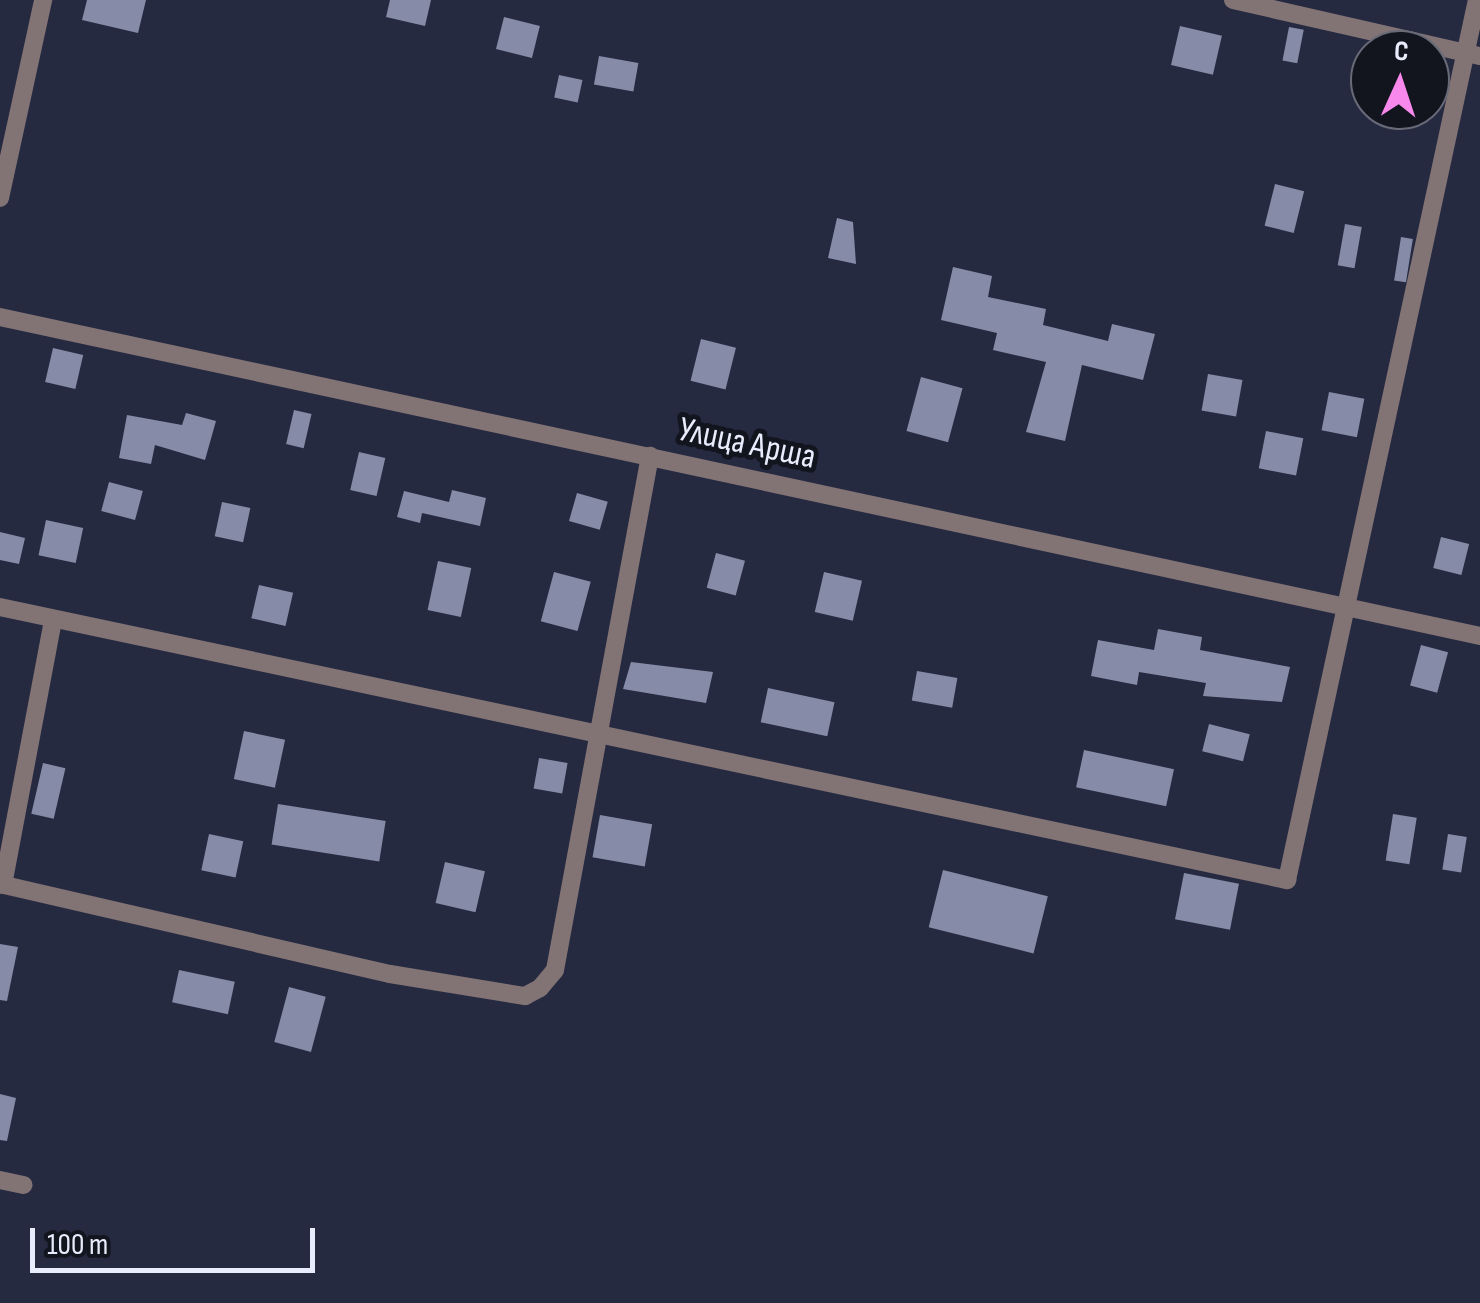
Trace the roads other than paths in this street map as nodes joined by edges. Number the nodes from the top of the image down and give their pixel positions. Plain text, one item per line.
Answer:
1 (43, 0) edge
2 (1233, 0) edge
3 (1477, 0) edge
4 (1473, 55) edge
5 (0, 198) edge
6 (0, 317) edge
7 (650, 456) junction
8 (0, 607) edge
9 (1352, 607) junction
10 (53, 620) junction
11 (1480, 636) edge
12 (592, 735) junction
13 (2, 884) edge
14 (0, 1180) edge
15 (23, 1185) dead end

1 - 5 street
2 - 4 street
3 - 4 street
4 - 9 street
6 - 7 street, Улица Арша
7 - 9 street, Улица Арша
7 - 12 street
8 - 10 street
9 - 11 street, Улица Арша
9 - 12 street
10 - 12 street
10 - 13 street
12 - 13 street
14 - 15 street

